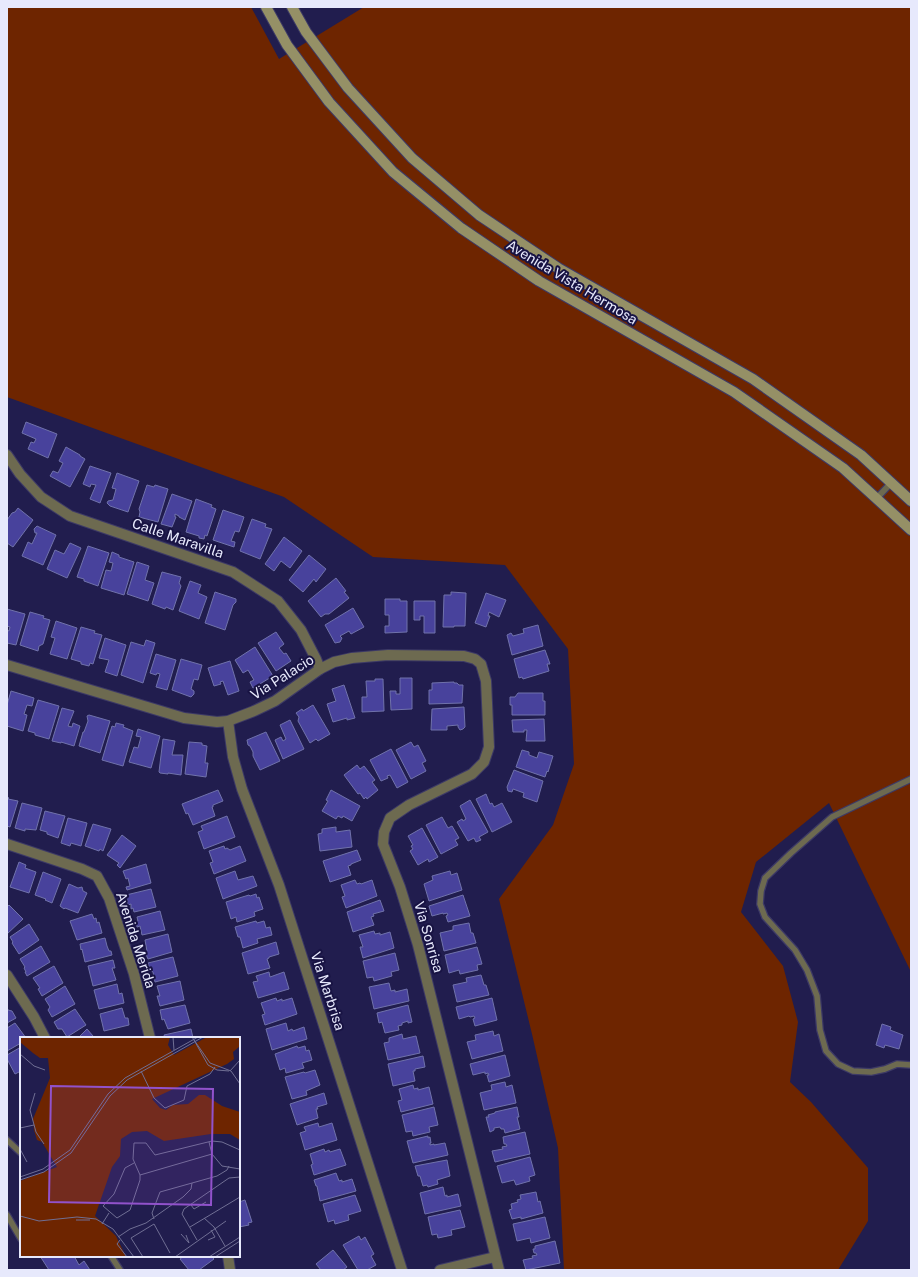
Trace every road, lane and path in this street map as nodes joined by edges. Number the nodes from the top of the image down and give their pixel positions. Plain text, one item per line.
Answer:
1 (266, 7) edge
2 (292, 7) edge
3 (7, 455) edge
4 (891, 482) junction
5 (876, 499) junction
6 (911, 501) edge
7 (911, 530) edge
8 (481, 664) joint
9 (7, 665) edge
10 (320, 669) junction
11 (228, 721) junction
12 (911, 779) edge
13 (7, 844) edge
14 (7, 975) edge
15 (44, 1037) edge
16 (150, 1037) edge
17 (911, 1065) edge
18 (7, 1140) edge
19 (20, 1152) edge
20 (7, 1215) edge
21 (20, 1239) edge
22 (112, 1257) edge
23 (228, 1257) edge
24 (495, 1257) junction
25 (120, 1270) edge
26 (230, 1270) edge
27 (402, 1270) edge
28 (440, 1270) edge
29 (499, 1270) edge

1 - 5 main road, Avenida Vista Hermosa
2 - 4 main road, Avenida Vista Hermosa
3 - 10 street, Calle Maravilla
4 - 5 lane
4 - 6 main road, Avenida Vista Hermosa
5 - 7 main road, Avenida Vista Hermosa
8 - 10 street, Via Palacio
8 - 24 street, Via Sonrisa
9 - 11 street, Via Palacio
10 - 11 street, Via Palacio
11 - 27 street, Via Marbrisa
12 - 17 lane
13 - 16 street, Avenida Merida
14 - 15 street
18 - 19 lane
20 - 21 lane
22 - 25 lane
23 - 26 street
24 - 28 street
24 - 29 street, Via Sonrisa

